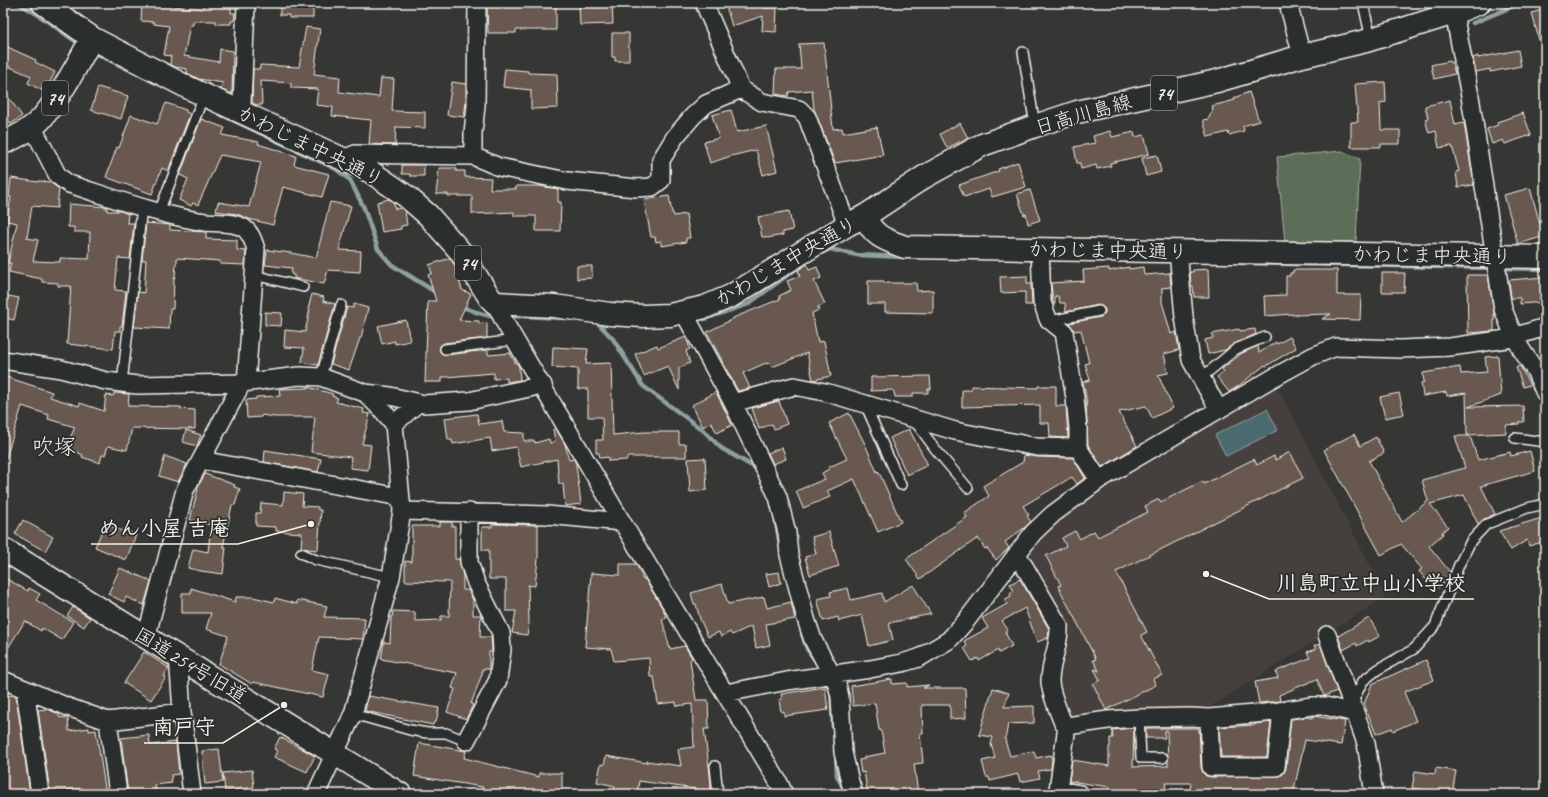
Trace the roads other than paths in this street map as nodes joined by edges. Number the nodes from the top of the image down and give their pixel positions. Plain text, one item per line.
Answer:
1 (43, 3) edge
2 (246, 3) edge
3 (477, 3) edge
4 (704, 3) edge
5 (1288, 3) edge
6 (1364, 3) edge
7 (1479, 3) edge
8 (1454, 13) junction
9 (92, 38) junction
10 (1371, 39) junction
11 (1023, 52) dead end
12 (1302, 56) junction
13 (741, 89) junction
14 (204, 94) junction
15 (238, 110) junction
16 (32, 126) junction
17 (1035, 126) junction
18 (3, 143) edge
19 (473, 156) junction
20 (344, 159) junction
21 (142, 207) junction
22 (159, 212) junction
23 (856, 221) junction
24 (1040, 249) junction
25 (1178, 250) junction
26 (1496, 256) junction
27 (1545, 256) edge
28 (254, 275) junction
29 (303, 287) dead end
30 (495, 303) junction
31 (341, 305) dead end
32 (683, 311) junction
33 (1099, 311) dead end
34 (1050, 321) junction
35 (1545, 327) edge
36 (1265, 337) dead end
37 (1516, 337) junction
38 (515, 340) junction
39 (445, 349) dead end
40 (3, 360) edge
41 (321, 378) junction
42 (1201, 378) junction
43 (122, 383) junction
44 (244, 383) junction
45 (543, 385) junction
46 (365, 393) junction
47 (1545, 393) edge
48 (418, 403) junction
49 (733, 403) junction
50 (865, 404) junction
51 (1219, 410) junction
52 (913, 419) junction
53 (394, 424) junction
54 (1515, 438) dead end
55 (1545, 442) edge
56 (1078, 448) junction
57 (201, 460) junction
58 (1099, 480) junction
59 (901, 485) dead end
60 (968, 488) dead end
61 (401, 504) junction
62 (1545, 504) edge
63 (470, 512) junction
64 (622, 522) junction
65 (3, 549) edge
66 (300, 553) dead end
67 (1017, 554) junction
68 (391, 577) junction
69 (1327, 636) dead end
70 (146, 638) junction
71 (178, 656) junction
72 (833, 675) junction
73 (3, 680) edge
74 (25, 689) junction
75 (726, 693) junction
76 (1353, 709) junction
77 (1282, 711) junction
78 (182, 712) junction
79 (353, 714) junction
80 (1139, 718) junction
81 (1210, 718) junction
82 (108, 721) junction
83 (1067, 726) junction
84 (466, 741) joint
85 (336, 754) junction
86 (1163, 758) dead end
87 (715, 766) dead end
88 (40, 794) edge
89 (118, 794) edge
90 (192, 794) edge
91 (316, 794) edge
92 (400, 794) edge
93 (718, 794) edge
94 (784, 794) edge
95 (854, 794) edge
96 (1080, 794) edge
97 (1374, 794) edge

1 - 9 main road, かわじま中央通り
2 - 15 street
3 - 19 street
4 - 13 street
5 - 12 street
6 - 10 lane
7 - 8 main road, 日高川島線 / 74
8 - 10 main road, 日高川島線 / 74
8 - 26 street
9 - 14 main road, かわじま中央通り / 74
9 - 16 main road, 74
10 - 12 main road, 日高川島線 / 74
11 - 17 lane
12 - 17 main road, 日高川島線 / 74
13 - 19 street
13 - 23 street
14 - 15 main road, かわじま中央通り / 74
14 - 22 lane
15 - 20 main road, かわじま中央通り / 74
16 - 18 main road, 74
16 - 21 street
17 - 23 main road, 日高川島線 / 74
19 - 20 street
20 - 30 main road, かわじま中央通り / 74
21 - 22 street
21 - 43 lane
22 - 28 street
23 - 24 main road, かわじま中央通り
23 - 32 main road, かわじま中央通り / 74
24 - 25 main road, かわじま中央通り
24 - 34 street
25 - 26 main road, かわじま中央通り
25 - 42 street
26 - 27 main road, かわじま中央通り
26 - 37 street
28 - 29 lane
28 - 44 street
30 - 32 main road, かわじま中央通り / 74
30 - 38 street
31 - 41 lane
32 - 49 street
33 - 34 lane
34 - 56 street
35 - 37 street
36 - 42 lane
37 - 47 street
37 - 51 street
38 - 39 lane
38 - 45 street
40 - 43 street
41 - 44 street
41 - 46 street
42 - 51 street
43 - 44 street
44 - 57 street
45 - 48 street
45 - 64 street
46 - 48 street
46 - 53 street
48 - 53 street
49 - 50 street
49 - 72 street
50 - 52 street
50 - 59 lane
51 - 58 street
52 - 56 street
52 - 60 lane
53 - 61 street
54 - 55 lane
56 - 58 street
57 - 61 street
57 - 70 street
58 - 67 street
61 - 63 street
61 - 68 street
62 - 76 lane
63 - 64 street
63 - 84 street
64 - 75 street
65 - 70 main road, 国道254号旧道
66 - 68 lane
67 - 72 street
67 - 83 street
68 - 79 street
69 - 76 street
70 - 71 main road, 国道254号旧道
71 - 78 street
71 - 85 main road, 国道254号旧道
72 - 75 street
72 - 95 street
73 - 74 street
74 - 82 street
74 - 88 street
75 - 94 street
76 - 77 street
76 - 97 street
77 - 81 street
77 - 81 street
78 - 82 street
78 - 90 street
79 - 84 lane
79 - 85 street
80 - 81 street
80 - 83 street
80 - 86 lane
82 - 89 street
83 - 96 street
85 - 91 street
85 - 92 main road, 国道254号旧道
87 - 93 lane

